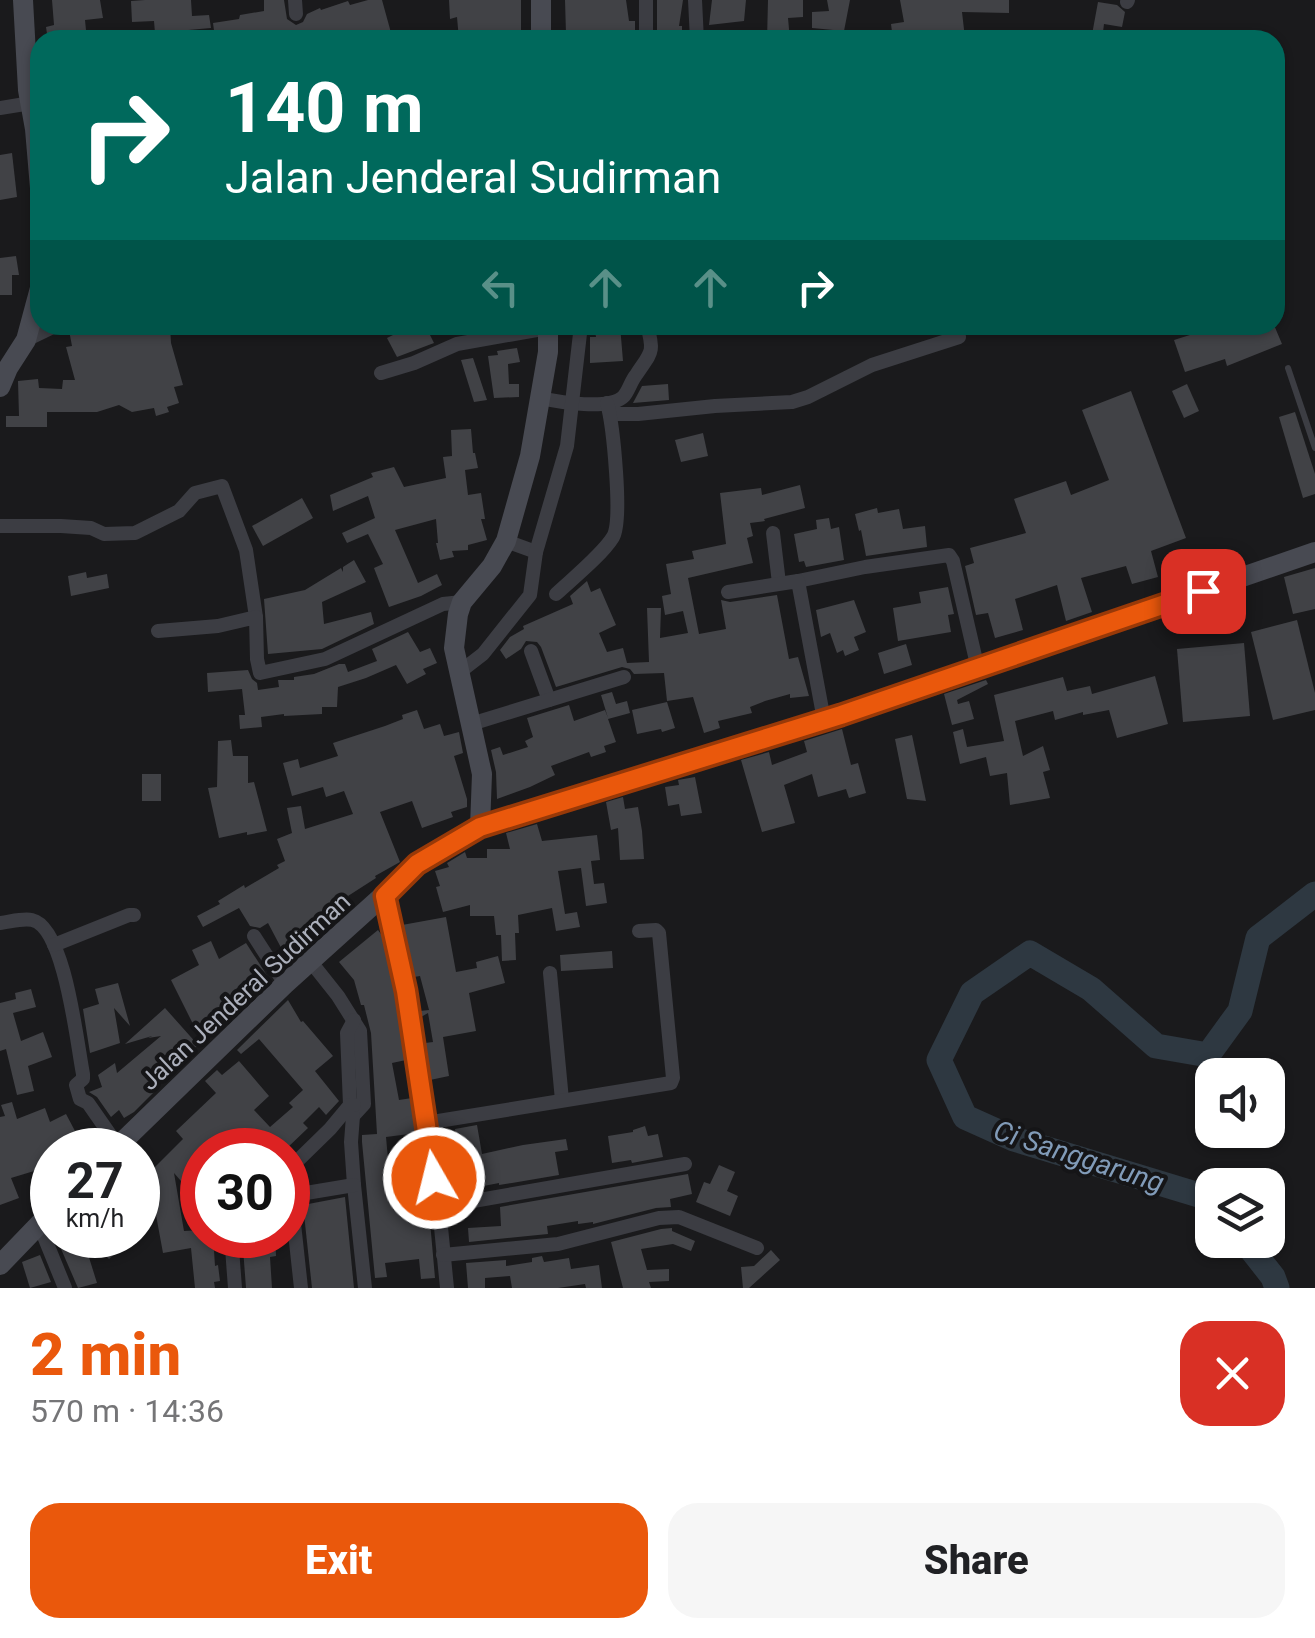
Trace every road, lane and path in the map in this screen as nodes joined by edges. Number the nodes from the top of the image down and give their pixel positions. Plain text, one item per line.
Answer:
1 (23, 0) edge
2 (541, 0) edge
3 (646, 0) edge
4 (695, 0) edge
5 (541, 30) edge
6 (646, 30) edge
7 (696, 30) edge
8 (30, 90) edge
9 (30, 103) edge
10 (0, 108) edge
11 (30, 325) edge
12 (37, 335) edge
13 (502, 335) edge
14 (547, 335) edge
15 (579, 335) edge
16 (649, 335) edge
17 (960, 337) dead end
18 (26, 340) junction
19 (1288, 368) dead end
20 (381, 373) dead end
21 (0, 386) edge
22 (542, 399) junction
23 (568, 404) junction
24 (609, 408) junction
25 (1315, 448) edge
26 (0, 526) edge
27 (774, 533) dead end
28 (522, 546) junction
29 (1315, 552) edge
30 (798, 581) junction
31 (780, 583) junction
32 (728, 592) dead end
33 (556, 594) dead end
34 (462, 602) junction
35 (256, 617) junction
36 (158, 631) dead end
37 (531, 651) dead end
38 (458, 662) junction
39 (978, 669) junction
40 (624, 677) dead end
41 (549, 700) junction
42 (824, 720) junction
43 (471, 724) junction
44 (480, 827) junction
45 (385, 896) junction
46 (134, 916) dead end
47 (0, 923) edge
48 (639, 932) dead end
49 (254, 936) dead end
50 (54, 945) junction
51 (311, 962) junction
52 (550, 973) dead end
53 (285, 984) junction
54 (562, 1100) junction
55 (356, 1108) junction
56 (426, 1122) junction
57 (104, 1128) edge
58 (137, 1128) edge
59 (310, 1149) edge
60 (685, 1164) dead end
61 (354, 1185) junction
62 (310, 1192) edge
63 (439, 1206) junction
64 (30, 1234) edge
65 (757, 1248) dead end
66 (442, 1255) junction
67 (57, 1258) edge
68 (233, 1258) edge
69 (297, 1258) edge
70 (0, 1265) edge
71 (65, 1288) edge
72 (235, 1288) edge
73 (301, 1288) edge
74 (366, 1288) edge
75 (447, 1288) edge

1 - 8 main road
2 - 5 main road
3 - 6 street
4 - 7 street
9 - 10 street
11 - 18 main road
12 - 18 street
13 - 20 street
14 - 22 main road
15 - 23 street
16 - 24 street
17 - 24 street
18 - 21 main road
19 - 25 lane
22 - 23 street
22 - 28 main road
23 - 24 street
23 - 28 street
24 - 33 street
26 - 35 street
27 - 31 street
28 - 34 main road
28 - 38 street
29 - 39 main road, Jalan Jenderal Sudirman
30 - 31 street
30 - 39 street
30 - 42 street
31 - 32 street
34 - 35 street
34 - 38 main road
35 - 36 street
37 - 41 street
38 - 43 main road
39 - 42 main road, Jalan Jenderal Sudirman
40 - 41 street
41 - 43 street
42 - 44 main road, Jalan Jenderal Sudirman
43 - 44 main road
44 - 45 main road, Jalan Jenderal Sudirman
45 - 51 main road, Jalan Jenderal Sudirman
45 - 56 street
46 - 50 street
47 - 50 street
48 - 54 street
49 - 53 street
50 - 57 street
51 - 53 main road, Jalan Jenderal Sudirman
51 - 55 street
52 - 54 street
53 - 58 main road, Jalan Jenderal Sudirman
54 - 56 street
55 - 59 street
55 - 61 street
56 - 63 street
60 - 63 street
61 - 62 street
61 - 74 street
63 - 66 street
64 - 70 main road
65 - 66 street
66 - 75 street
67 - 71 street
68 - 72 street
69 - 73 street

